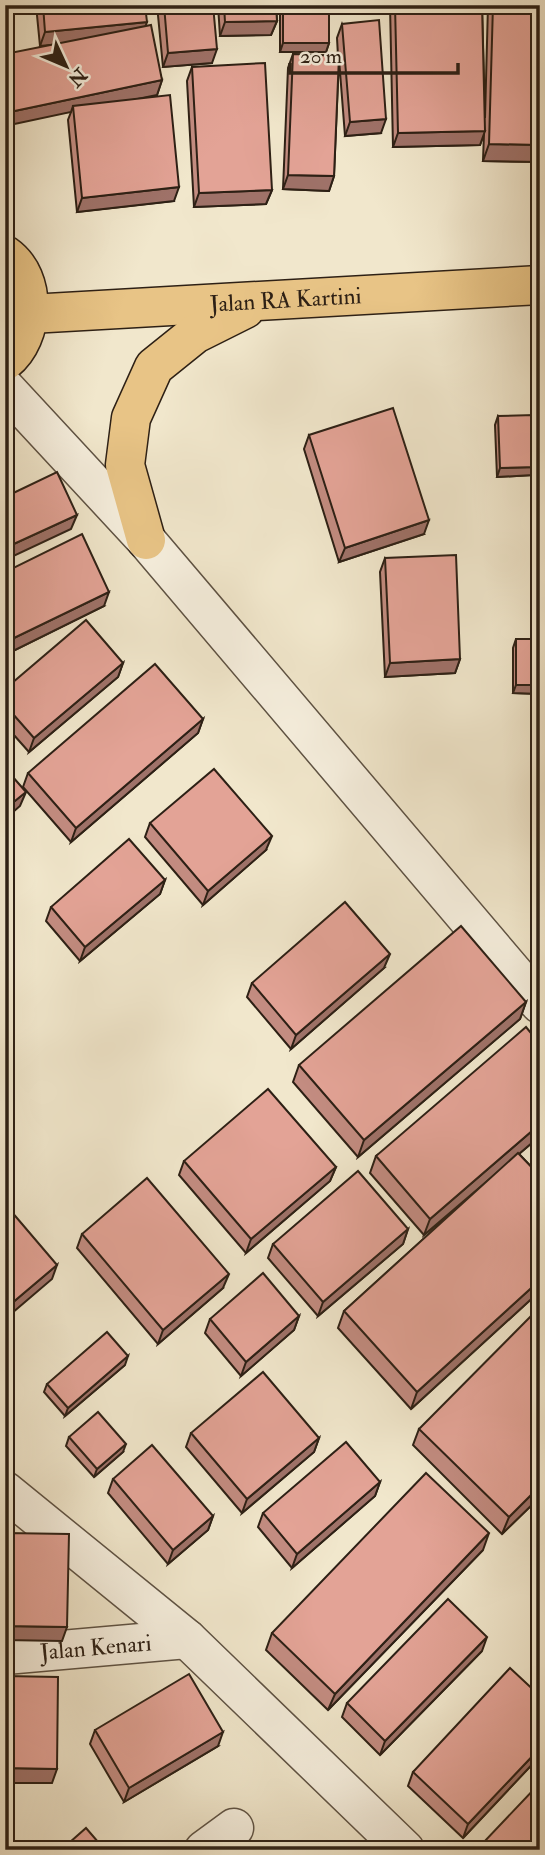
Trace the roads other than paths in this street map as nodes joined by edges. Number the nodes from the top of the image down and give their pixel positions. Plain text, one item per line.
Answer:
1 (5, 255) edge
2 (540, 285) edge
3 (259, 301) junction
4 (30, 314) junction
5 (5, 361) edge
6 (5, 388) edge
7 (146, 540) junction
8 (540, 1004) edge
9 (5, 1491) edge
10 (187, 1639) junction
11 (5, 1655) edge
12 (405, 1850) edge

1 - 4 main road
2 - 3 main road, Jalan RA Kartini
3 - 4 main road, Jalan RA Kartini
3 - 7 main road
4 - 5 main road
6 - 7 street
7 - 8 street
9 - 10 street
10 - 11 street, Jalan Kenari
10 - 12 street

